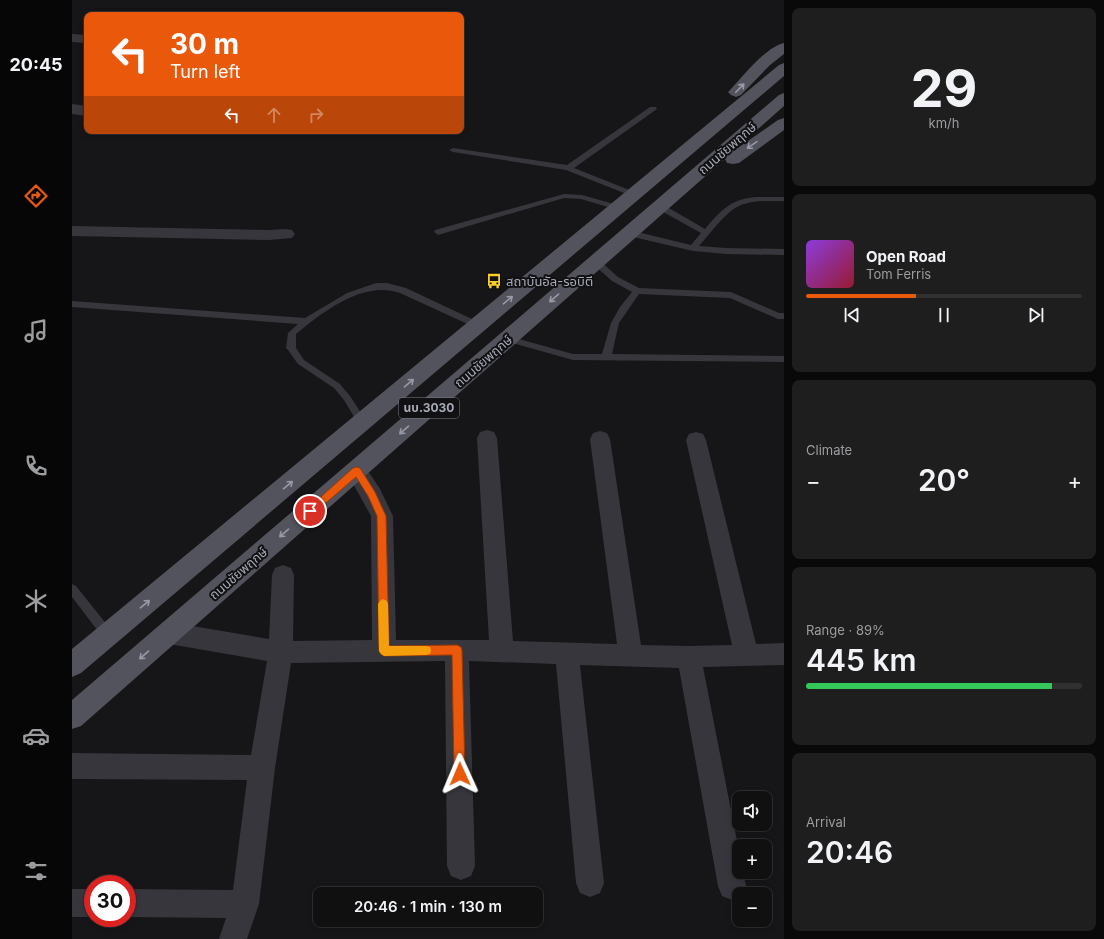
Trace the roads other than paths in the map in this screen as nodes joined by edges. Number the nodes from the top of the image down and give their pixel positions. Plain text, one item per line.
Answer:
1 (72, 38) edge
2 (84, 39) edge
3 (784, 47) edge
4 (784, 68) edge
5 (784, 98) edge
6 (72, 109) edge
7 (653, 109) dead end
8 (84, 111) edge
9 (784, 123) edge
10 (453, 150) dead end
11 (568, 168) junction
12 (639, 191) junction
13 (784, 199) edge
14 (664, 202) junction
15 (618, 208) junction
16 (72, 231) edge
17 (438, 232) dead end
18 (629, 232) junction
19 (707, 233) junction
20 (286, 234) dead end
21 (693, 248) junction
22 (784, 252) edge
23 (596, 262) junction
24 (637, 292) junction
25 (72, 304) edge
26 (784, 316) edge
27 (305, 322) junction
28 (477, 325) junction
29 (508, 339) junction
30 (606, 358) junction
31 (784, 359) edge
32 (362, 422) junction
33 (487, 438) dead end
34 (600, 439) dead end
35 (696, 440) dead end
36 (357, 471) junction
37 (283, 575) dead end
38 (72, 589) edge
39 (169, 633) junction
40 (108, 635) junction
41 (457, 650) junction
42 (384, 651) junction
43 (281, 652) junction
44 (502, 652) junction
45 (567, 653) junction
46 (746, 654) junction
47 (784, 654) edge
48 (631, 656) junction
49 (689, 657) junction
50 (72, 665) edge
51 (72, 717) edge
52 (72, 766) edge
53 (262, 768) junction
54 (461, 866) dead end
55 (590, 883) dead end
56 (732, 886) dead end
57 (72, 903) edge
58 (84, 903) edge
59 (136, 903) edge
60 (245, 904) junction
61 (233, 939) edge

1 - 2 street
12 -> 3 main road
4 - 12 main road, ถนนชัยพฤกษ์ / นบ.3030
5 - 14 main road, ถนนชัยพฤกษ์ / นบ.3030
6 - 8 street
7 - 11 lane
9 -> 14 main road
10 - 11 lane
11 - 12 lane
12 - 15 main road, ถนนชัยพฤกษ์ / นบ.3030
13 - 19 lane
14 - 18 main road, ถนนชัยพฤกษ์ / นบ.3030
14 - 19 lane
15 - 17 lane
28 -> 15 main road, ถนนชัยพฤกษ์ / นบ.3030
16 - 20 street
18 - 21 lane
18 - 23 main road, ถนนชัยพฤกษ์ / นบ.3030
19 - 21 lane
21 - 22 lane
23 - 24 lane
23 -> 29 main road, ถนนชัยพฤกษ์ / นบ.3030
24 - 26 lane
24 - 30 lane
25 - 27 lane
27 - 28 lane
27 - 32 lane
32 -> 28 main road, ถนนชัยพฤกษ์ / นบ.3030
29 - 30 lane
29 -> 36 main road, ถนนชัยพฤกษ์ / นบ.3030
30 - 31 lane
40 -> 32 main road, ถนนชัยพฤกษ์ / นบ.3030
33 - 44 street
34 - 48 street
35 - 46 street
36 -> 39 main road, ถนนชัยพฤกษ์ / นบ.3030
36 - 42 street
37 - 43 street
38 - 40 lane
39 - 43 street
39 -> 51 main road, ถนนชัยพฤกษ์ / นบ.3030
40 - 50 main road, ถนนชัยพฤกษ์ / นบ.3030
41 - 42 street
41 - 44 street
41 - 54 street
42 - 43 street
43 - 53 street
44 - 45 street
45 - 48 street
45 - 55 street
46 - 47 street
46 - 49 street
48 - 49 street
49 - 56 street
52 - 53 street
53 - 60 street
57 - 58 street
59 - 60 street
60 - 61 street

